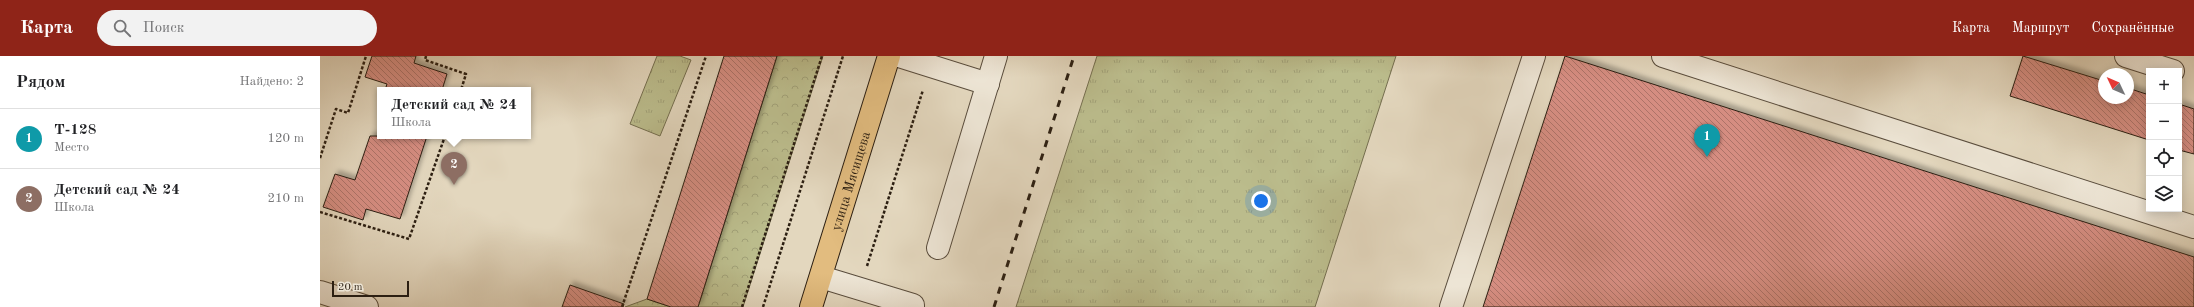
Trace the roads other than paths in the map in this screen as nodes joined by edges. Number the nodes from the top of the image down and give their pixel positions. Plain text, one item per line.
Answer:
1 (889, 56) edge
2 (899, 56) edge
3 (996, 56) edge
4 (1534, 56) edge
5 (1663, 56) edge
6 (2126, 56) edge
7 (2164, 68) edge
8 (988, 84) junction
9 (2194, 227) edge
10 (938, 248) dead end
11 (821, 277) junction
12 (320, 292) edge
13 (367, 307) edge
14 (812, 307) edge
15 (913, 307) edge
16 (1451, 307) edge

1 - 11 main road, улица Мясищева
2 - 8 street
3 - 8 street
4 - 16 street
5 - 9 street
6 - 7 street
8 - 10 street
11 - 14 main road, улица Мясищева
11 - 15 street
12 - 13 street

